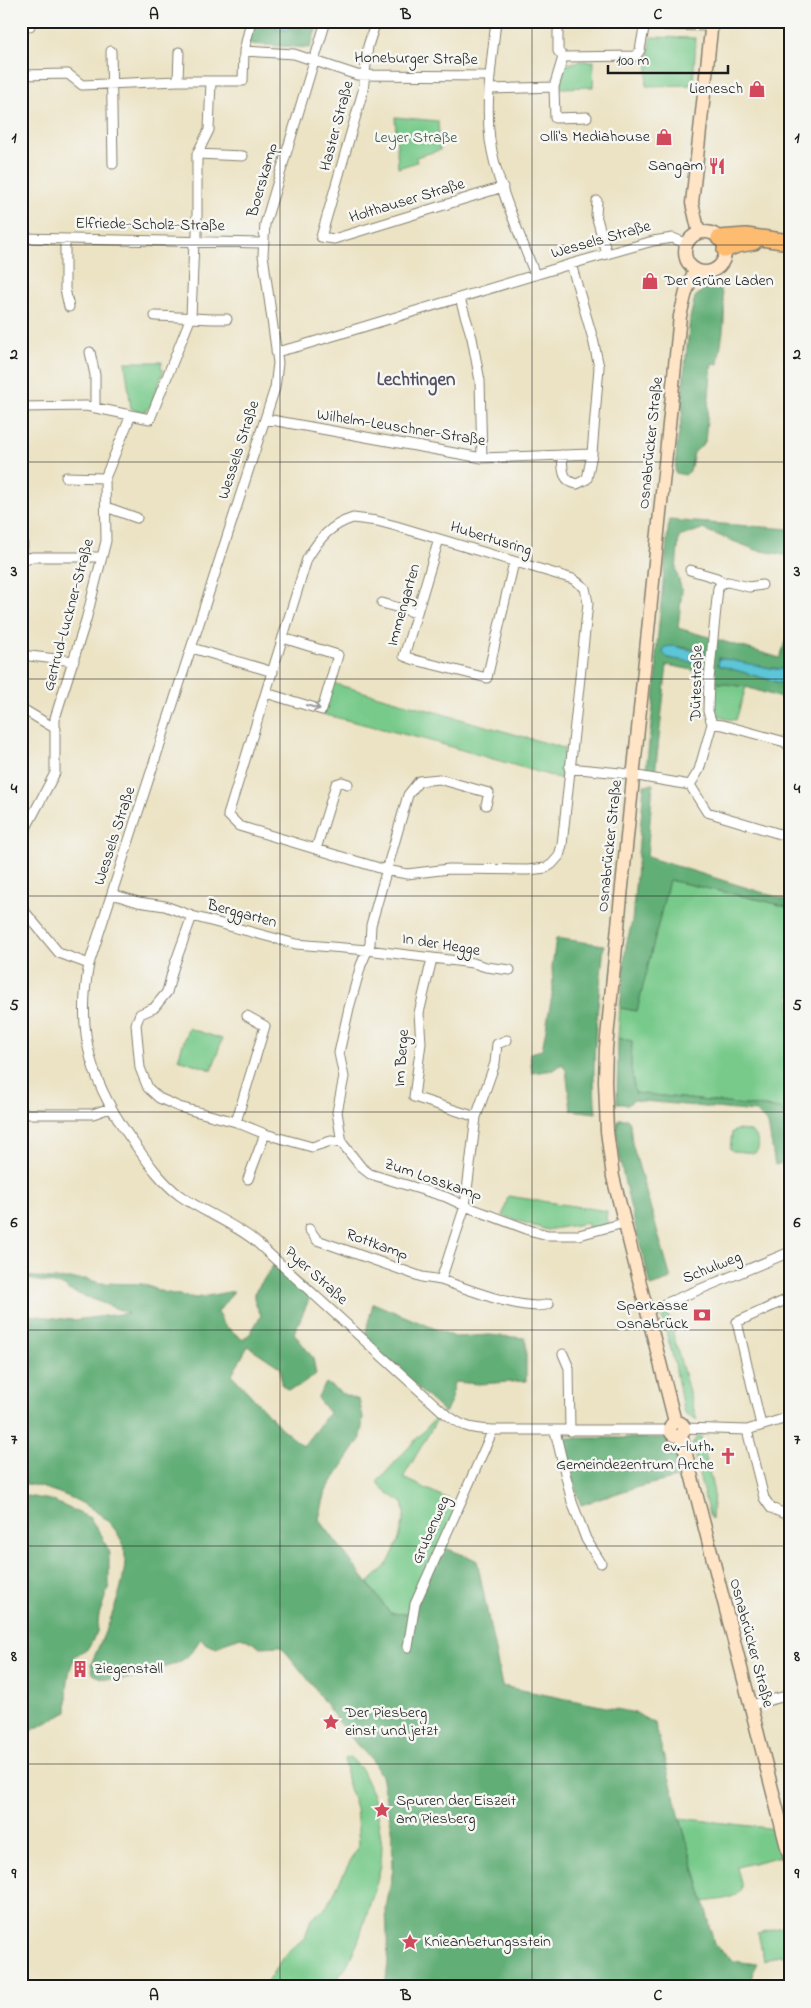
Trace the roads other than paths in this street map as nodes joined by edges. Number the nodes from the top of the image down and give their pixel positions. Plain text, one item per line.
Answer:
1 (251, 21) edge
2 (326, 21) edge
3 (376, 21) edge
4 (496, 21) edge
5 (711, 24) edge
6 (558, 31) dead end
7 (244, 51) junction
8 (111, 52) dead end
9 (179, 52) dead end
10 (563, 57) junction
11 (314, 61) junction
12 (21, 75) edge
13 (365, 76) junction
14 (490, 76) junction
15 (178, 81) junction
16 (211, 81) junction
17 (112, 85) junction
18 (490, 88) junction
19 (554, 88) junction
20 (587, 117) dead end
21 (197, 154) junction
22 (243, 156) dead end
23 (113, 164) dead end
24 (503, 187) junction
25 (597, 201) dead end
26 (699, 233) junction
27 (321, 237) joint
28 (21, 238) edge
29 (65, 239) junction
30 (195, 241) junction
31 (790, 242) edge
32 (263, 243) junction
33 (687, 244) junction
34 (722, 244) junction
35 (607, 254) junction
36 (571, 264) junction
37 (696, 270) junction
38 (535, 275) junction
39 (460, 299) junction
40 (68, 307) dead end
41 (155, 316) dead end
42 (191, 317) junction
43 (227, 319) dead end
44 (90, 352) dead end
45 (276, 352) junction
46 (21, 407) edge
47 (95, 407) junction
48 (133, 416) junction
49 (266, 419) junction
50 (21, 422) edge
51 (21, 453) edge
52 (592, 454) junction
53 (562, 455) junction
54 (482, 458) junction
55 (66, 477) dead end
56 (106, 478) junction
57 (22, 500) edge
58 (106, 507) junction
59 (137, 518) dead end
60 (439, 538) junction
61 (102, 557) junction
62 (21, 561) edge
63 (514, 562) junction
64 (690, 570) dead end
65 (722, 583) junction
66 (762, 585) dead end
67 (382, 602) dead end
68 (416, 613) junction
69 (283, 638) junction
70 (192, 648) junction
71 (21, 656) edge
72 (74, 661) junction
73 (273, 672) junction
74 (266, 693) junction
75 (21, 708) edge
76 (712, 724) junction
77 (56, 729) junction
78 (790, 746) edge
79 (569, 768) junction
80 (634, 776) junction
81 (348, 784) dead end
82 (690, 785) junction
83 (486, 804) dead end
84 (790, 837) edge
85 (21, 842) edge
86 (316, 848) junction
87 (386, 870) junction
88 (112, 894) junction
89 (21, 907) edge
90 (192, 916) junction
91 (367, 950) junction
92 (432, 959) junction
93 (89, 964) junction
94 (510, 970) dead end
95 (247, 1016) dead end
96 (507, 1040) dead end
97 (110, 1108) junction
98 (21, 1114) edge
99 (476, 1117) junction
100 (236, 1122) junction
101 (265, 1134) junction
102 (342, 1143) junction
103 (248, 1179) dead end
104 (465, 1206) junction
105 (624, 1223) junction
106 (309, 1229) dead end
107 (790, 1252) edge
108 (441, 1280) junction
109 (790, 1298) edge
110 (549, 1304) dead end
111 (646, 1310) junction
112 (563, 1354) dead end
113 (790, 1417) edge
114 (761, 1425) junction
115 (678, 1429) junction
116 (493, 1430) junction
117 (747, 1430) junction
118 (555, 1431) junction
119 (570, 1431) junction
120 (790, 1516) edge
121 (601, 1563) dead end
122 (408, 1647) dead end
123 (790, 1695) edge
124 (751, 1705) junction
125 (786, 1828) edge
126 (790, 1859) edge

1 - 7 street
2 - 11 street, Boerskamp
3 - 13 street, Haster Straße
4 - 14 street
5 - 10 street
5 - 26 street
6 - 10 street
7 - 11 street, Honeburger Straße
7 - 16 street
8 - 17 street
9 - 15 street
10 - 19 street
11 - 13 street, Honeburger Straße
11 - 32 street, Boerskamp
12 - 17 street
13 - 14 street, Honeburger Straße
13 - 27 street, Haster Straße
14 - 18 street
15 - 16 street
15 - 17 street
16 - 21 street
17 - 23 street
18 - 19 street
18 - 24 street
19 - 20 street
21 - 22 street
21 - 30 street
24 - 27 street, Holthauser Straße
24 - 38 street
25 - 35 street
26 - 33 street
26 - 34 street
28 - 29 street, Elfriede-Scholz-Straße
29 - 30 street, Elfriede-Scholz-Straße
29 - 40 street, Elfriede-Scholz-Straße
30 - 32 street, Elfriede-Scholz-Straße
30 - 42 street
31 - 34 highway
32 - 45 street, Boerskamp
33 - 35 street, Wessels Straße
33 - 37 street
34 - 37 street
35 - 36 street, Wessels Straße
36 - 38 street, Wessels Straße
36 - 52 street
37 - 80 street, Osnabrücker Straße
38 - 39 street, Wessels Straße
39 - 45 street, Wessels Straße
39 - 54 street
41 - 42 street
42 - 43 street
42 - 48 street
44 - 47 street
45 - 49 street, Wessels Straße
46 - 47 street
46 - 50 street
47 - 48 street
48 - 56 street, Gertrud-Luckner-Straße
49 - 54 street, Wilhelm-Leuschner-Straße
49 - 70 street, Wessels Straße
51 - 57 street
52 - 53 street, Wilhelm-Leuschner-Straße
52 - 53 street
53 - 54 street, Wilhelm-Leuschner-Straße
55 - 56 street
56 - 58 street, Gertrud-Luckner-Straße
57 - 62 street
58 - 59 street
58 - 61 street, Gertrud-Luckner-Straße
60 - 63 street, Hubertusring
60 - 68 street, Immengarten
60 - 69 street, Hubertusring
61 - 62 street
61 - 72 street, Gertrud-Luckner-Straße
63 - 68 street, Immengarten
63 - 79 street, Hubertusring
64 - 65 street
65 - 66 street
65 - 76 street, Dütestraße
67 - 68 street
69 - 73 street, Hubertusring
74 -> 69 street
70 - 73 street
70 - 88 street, Wessels Straße
71 - 72 street
72 - 77 street, Gertrud-Luckner-Straße
73 - 74 street, Hubertusring
74 - 86 street, Hubertusring
75 - 77 street
76 - 78 street
76 - 82 street, Dütestraße
77 - 85 street, Gertrud-Luckner-Straße
79 - 80 street
79 - 87 street, Hubertusring
80 - 82 street
80 - 105 street, Osnabrücker Straße
81 - 86 street
82 - 84 street
83 - 87 street, Zum Losskamp
86 - 87 street, Hubertusring
87 - 91 street, Zum Losskamp
88 - 90 street, Berggarten
88 - 93 street, Wessels Straße
89 - 93 street
90 - 91 street, Berggarten
90 - 100 street
91 - 92 street, In der Hegge
91 - 102 street, Zum Losskamp
92 - 94 street, In der Hegge
92 - 99 street, Im Berge
93 - 97 street, Pyer Straße
95 - 100 street
96 - 99 street
97 - 98 street
97 - 116 street, Pyer Straße
99 - 104 street
100 - 101 street
101 - 102 street
101 - 103 street
102 - 104 street, Zum Losskamp
104 - 105 street, Zum Losskamp
104 - 108 street
105 - 111 street, Osnabrücker Straße
106 - 108 street, Rottkamp
107 - 111 street, Schulweg
108 - 110 street, Rottkamp
109 - 114 street
111 - 115 street, Osnabrücker Straße
112 - 119 street
113 - 114 street
114 - 117 street
115 - 117 street, Pyer Straße
115 - 119 street, Pyer Straße
115 - 124 street, Osnabrücker Straße
116 - 118 street, Pyer Straße
116 - 122 street, Grubenweg
117 - 120 street
118 - 119 street, Pyer Straße
118 - 121 street
123 - 124 street
124 - 125 street, Osnabrücker Straße
125 - 126 street, Osnabrücker Straße

